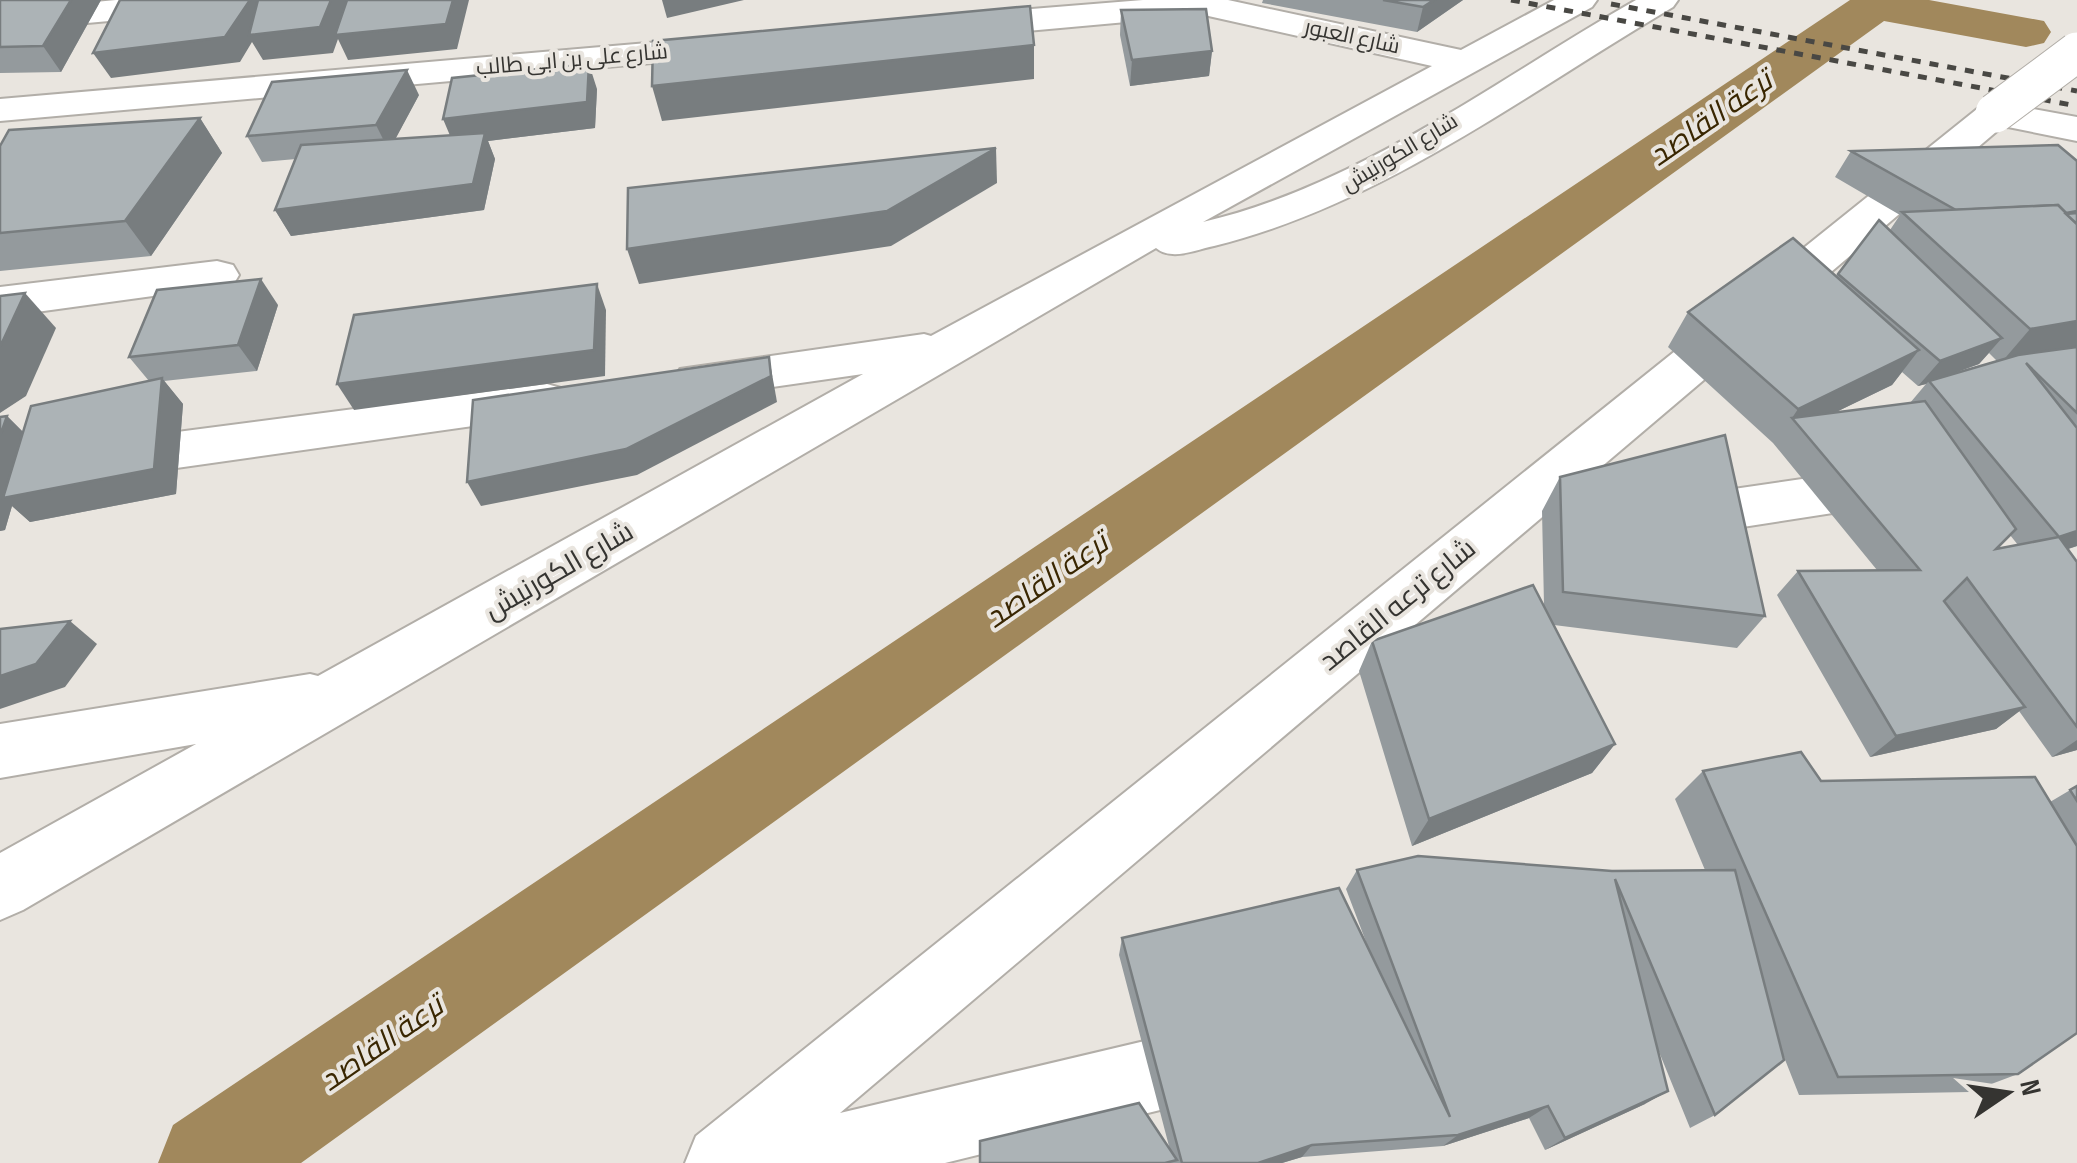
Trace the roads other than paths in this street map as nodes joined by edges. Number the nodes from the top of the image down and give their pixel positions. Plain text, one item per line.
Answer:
1 (229, 0) edge
2 (1580, 0) edge
3 (1661, 0) edge
4 (1193, 2) edge
5 (0, 21) edge
6 (926, 29) edge
7 (768, 43) edge
8 (2077, 52) edge
9 (1465, 62) junction
10 (0, 110) edge
11 (1995, 112) junction
12 (2077, 129) edge
13 (1116, 252) junction
14 (217, 275) dead end
15 (0, 302) edge
16 (951, 346) junction
17 (660, 386) edge
18 (582, 396) edge
19 (0, 474) edge
20 (1943, 477) edge
21 (1617, 527) edge
22 (1560, 536) edge
23 (1464, 550) junction
24 (348, 692) junction
25 (0, 751) edge
26 (0, 888) edge
27 (1290, 1042) edge
28 (723, 1163) edge
29 (790, 1163) edge

1 - 5 street
2 - 9 street, شارع الكورنيش
3 - 13 street, شارع الكورنيش
4 - 6 street
4 - 9 street, شارع العبور
7 - 10 street, شارع على بن ابى طالب
8 - 11 street, شارع ترعه القاصد, bridge
9 - 13 street, شارع الكورنيش
11 - 12 street
11 - 23 street, شارع ترعه القاصد
13 - 16 street, شارع الكورنيش
14 - 15 street
16 - 17 street
16 - 24 street, شارع الكورنيش
18 - 19 street
20 - 21 street
22 - 23 street
23 - 28 street, شارع ترعه القاصد
24 - 25 street
24 - 26 street, شارع الكورنيش
27 - 29 street

